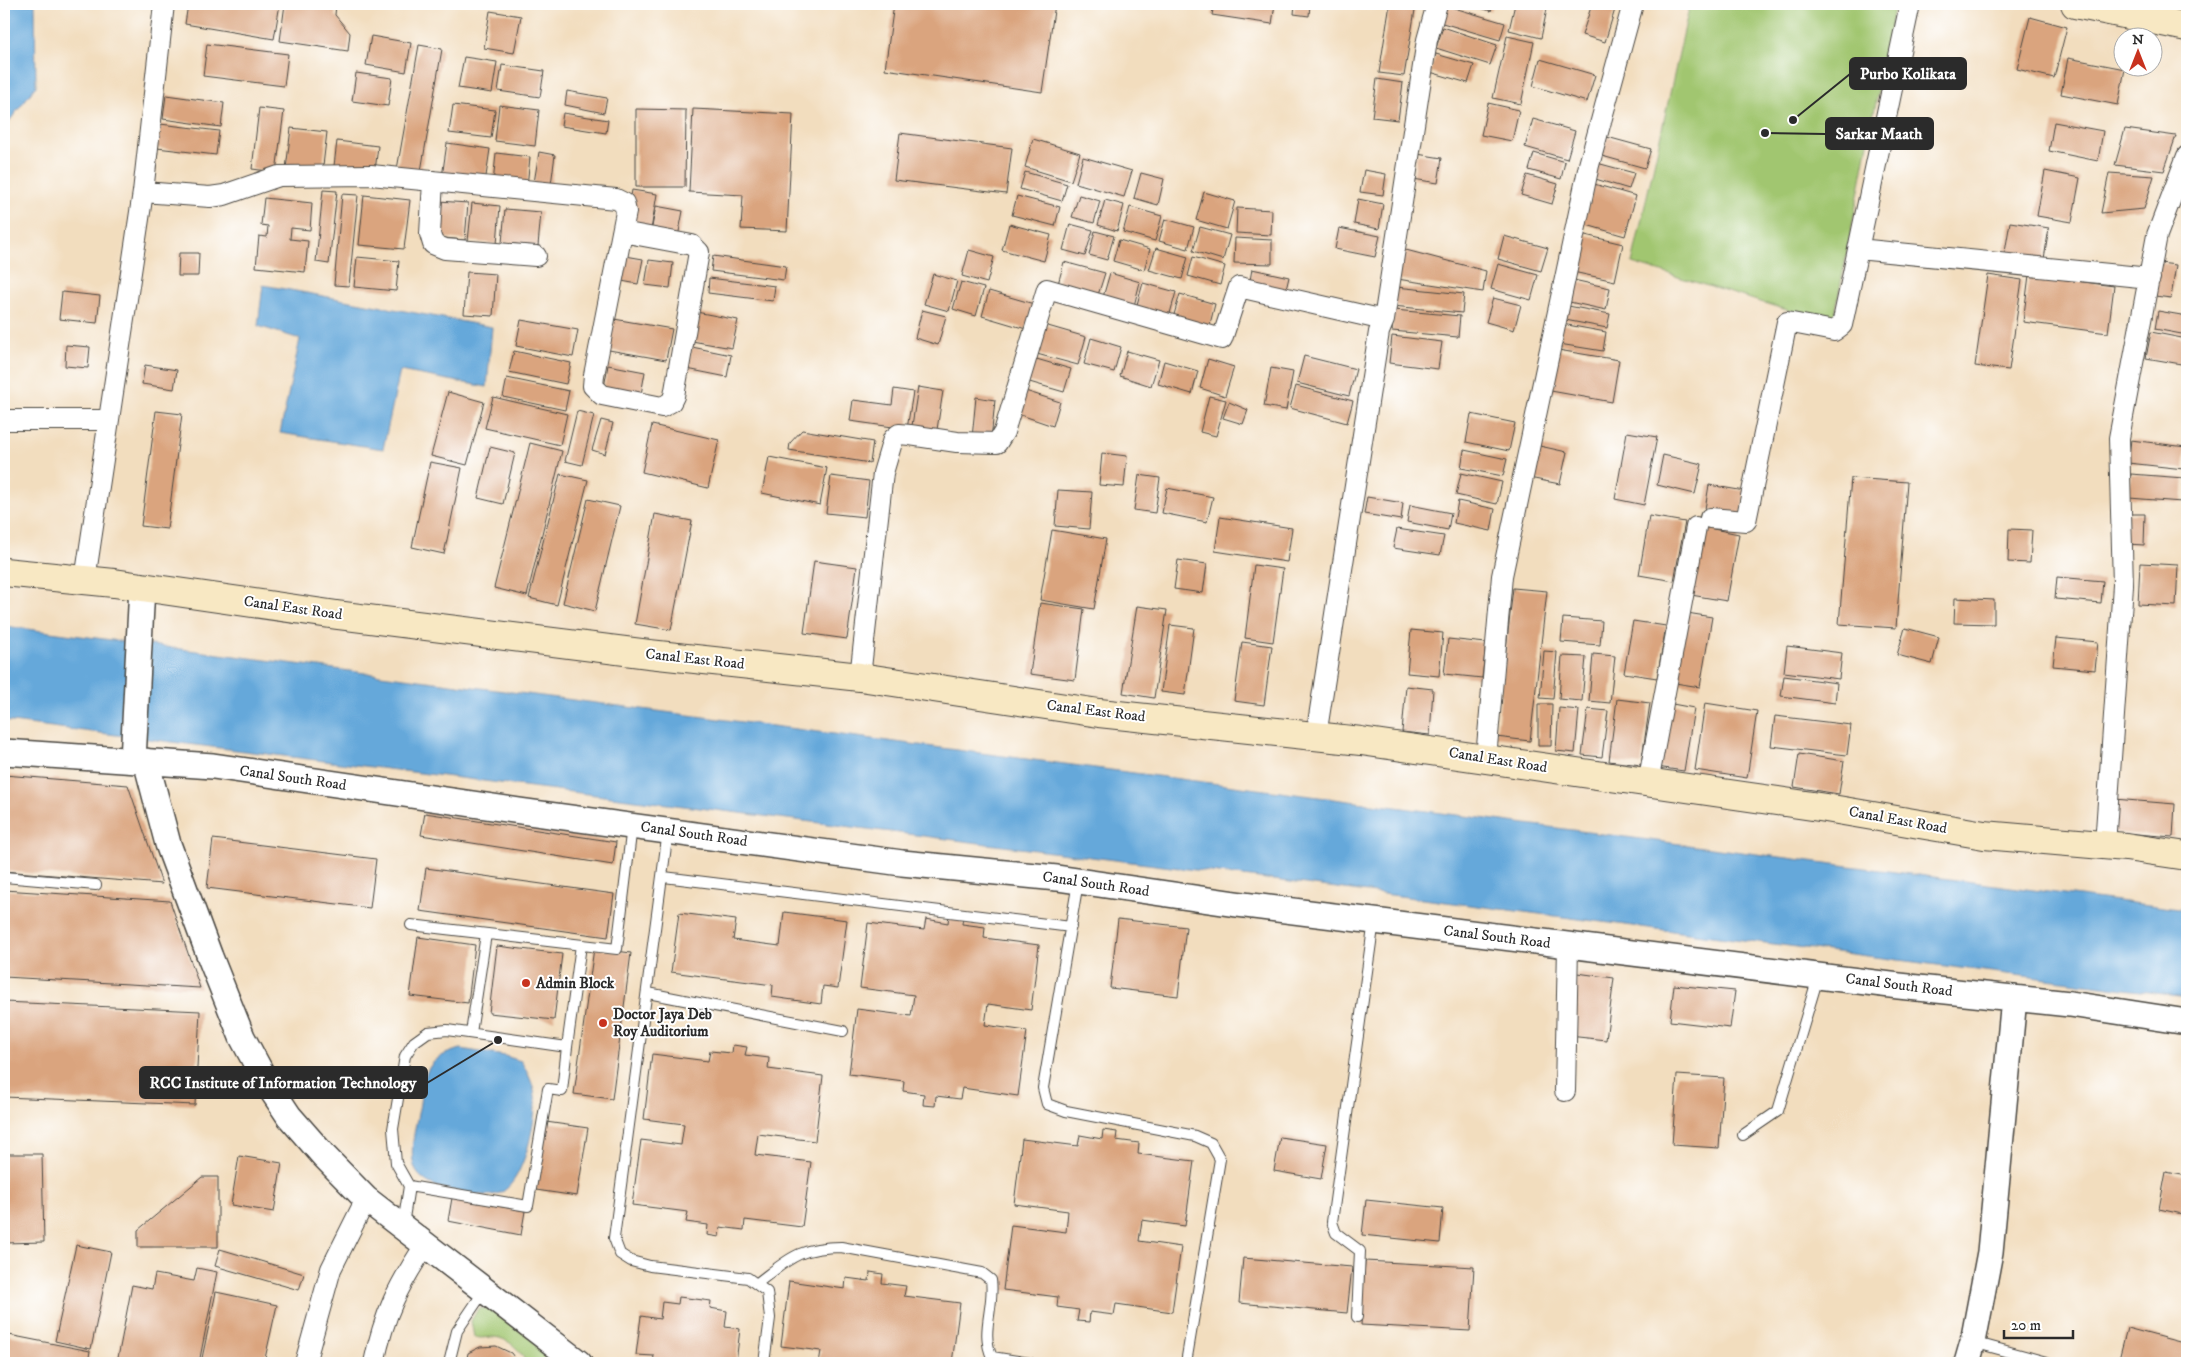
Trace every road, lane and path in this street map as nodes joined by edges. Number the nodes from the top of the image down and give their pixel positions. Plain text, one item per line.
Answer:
1 (164, 4) edge
2 (1437, 4) edge
3 (1633, 4) edge
4 (1910, 4) edge
5 (2075, 4) edge
6 (2187, 27) edge
7 (2187, 156) edge
8 (433, 181) junction
9 (143, 192) junction
10 (622, 232) junction
11 (1858, 250) junction
12 (536, 256) dead end
13 (2150, 278) junction
14 (1384, 320) junction
15 (4, 420) edge
16 (108, 420) junction
17 (4, 572) edge
18 (85, 580) junction
19 (142, 587) junction
20 (860, 677) junction
21 (1316, 736) junction
22 (4, 752) edge
23 (138, 755) junction
24 (1486, 758) junction
25 (1648, 783) junction
26 (632, 826) junction
27 (668, 830) junction
28 (2105, 845) junction
29 (2187, 856) edge
30 (664, 876) junction
31 (4, 877) edge
32 (1078, 881) junction
33 (96, 885) dead end
34 (1374, 921) junction
35 (411, 925) dead end
36 (1071, 928) junction
37 (486, 934) junction
38 (581, 945) junction
39 (1568, 946) junction
40 (1818, 976) junction
41 (648, 993) junction
42 (2014, 998) junction
43 (2187, 1022) edge
44 (842, 1031) dead end
45 (471, 1033) junction
46 (567, 1047) junction
47 (1565, 1091) dead end
48 (1743, 1136) dead end
49 (409, 1186) junction
50 (366, 1199) junction
51 (403, 1226) junction
52 (426, 1244) junction
53 (756, 1284) junction
54 (485, 1290) junction
55 (1357, 1317) dead end
56 (1970, 1353) edge
57 (305, 1363) edge
58 (374, 1363) edge
59 (450, 1363) edge
60 (579, 1363) edge
61 (764, 1363) edge
62 (1030, 1363) edge
63 (1186, 1363) edge
64 (2050, 1363) edge

1 - 9 street
2 - 14 street
3 - 24 street
4 - 11 street
5 - 6 main road
7 - 13 street
8 - 9 street
8 - 10 street
8 - 12 street
9 - 16 street
10 - 10 street
11 - 13 street
11 - 25 street
13 - 28 street
14 - 20 street
14 - 21 street
15 - 16 street
16 - 18 street
17 - 18 main road, Canal East Road
18 - 19 main road, Canal East Road
19 - 20 main road, Canal East Road
19 - 23 street
20 - 21 main road, Canal East Road
21 - 24 main road, Canal East Road
22 - 23 street, Canal South Road
23 - 26 street, Canal South Road
23 - 50 street
24 - 25 main road, Canal East Road
25 - 28 main road, Canal East Road
26 - 27 street, Canal South Road
26 - 38 lane
27 - 30 lane
27 - 32 street, Canal South Road
28 - 29 main road, Canal East Road
30 - 36 lane
30 - 41 lane
31 - 33 lane
32 - 34 street, Canal South Road
32 - 36 lane
34 - 39 street, Canal South Road
34 - 55 lane
35 - 37 lane
36 - 63 lane
37 - 38 lane
37 - 45 lane
38 - 46 lane
39 - 40 street, Canal South Road
39 - 47 street
40 - 42 street, Canal South Road
40 - 48 lane
41 - 44 lane
41 - 53 lane
42 - 43 street, Canal South Road
42 - 56 street
45 - 46 lane
45 - 49 lane
46 - 49 lane
49 - 51 lane
50 - 51 street
50 - 57 street
51 - 52 street
52 - 54 street
52 - 58 street
53 - 61 lane
53 - 62 lane
54 - 59 lane
54 - 60 street
56 - 64 lane

